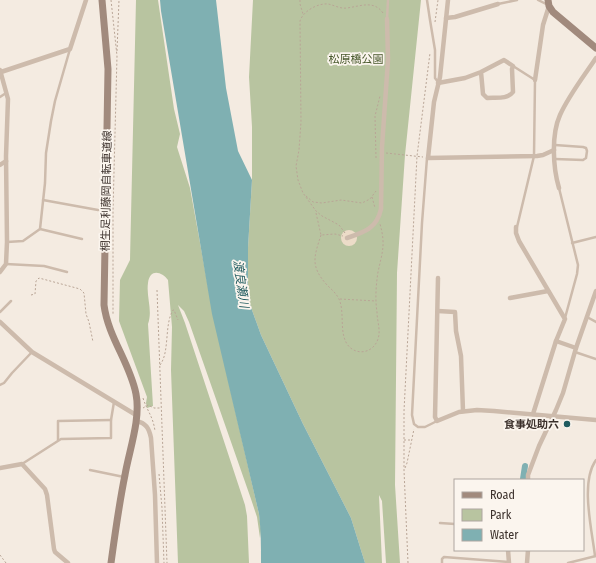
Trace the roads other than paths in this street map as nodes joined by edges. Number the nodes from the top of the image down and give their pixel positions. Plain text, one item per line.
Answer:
1 (86, 0) edge
2 (102, 0) edge
3 (388, 0) edge
4 (427, 0) edge
5 (448, 0) edge
6 (517, 0) edge
7 (538, 0) edge
8 (549, 3) edge
9 (498, 4) joint
10 (386, 17) joint
11 (446, 18) junction
12 (70, 48) junction
13 (596, 48) edge
14 (596, 58) edge
15 (513, 66) junction
16 (0, 71) edge
17 (482, 72) junction
18 (535, 80) junction
19 (438, 83) junction
20 (7, 93) junction
21 (0, 97) edge
22 (554, 145) junction
23 (554, 150) junction
24 (534, 156) junction
25 (428, 158) junction
26 (554, 159) junction
27 (6, 161) junction
28 (0, 165) edge
29 (559, 188) joint
30 (43, 200) junction
31 (98, 210) dead end
32 (516, 227) joint
33 (40, 229) junction
34 (596, 236) edge
35 (347, 238) road end
36 (82, 239) dead end
37 (7, 242) junction
38 (572, 243) junction
39 (6, 264) junction
40 (0, 272) edge
41 (67, 272) dead end
42 (438, 278) dead end
43 (548, 291) junction
44 (596, 291) edge
45 (510, 298) dead end
46 (11, 301) dead end
47 (438, 311) junction
48 (0, 312) edge
49 (586, 317) junction
50 (565, 319) junction
51 (0, 322) edge
52 (596, 322) edge
53 (556, 341) junction
54 (575, 350) junction
55 (32, 352) junction
56 (596, 359) edge
57 (0, 385) edge
58 (114, 402) junction
59 (463, 411) junction
60 (533, 414) junction
61 (552, 416) junction
62 (136, 418) junction
63 (110, 420) junction
64 (596, 420) edge
65 (437, 421) junction
66 (58, 440) junction
67 (596, 460) edge
68 (22, 464) junction
69 (0, 468) edge
70 (90, 470) dead end
71 (124, 477) junction
72 (528, 479) edge
73 (440, 523) dead end
74 (454, 524) edge
75 (508, 551) edge
76 (528, 551) edge
77 (596, 556) edge
78 (68, 563) edge
79 (111, 563) edge
80 (157, 563) edge
81 (442, 563) edge
82 (509, 563) edge
83 (528, 563) edge
84 (568, 563) edge

1 - 12 street
2 - 62 street
3 - 10 lane
4 - 19 lane
5 - 11 street
6 - 9 lane
7 - 8 lane
8 - 13 street
8 - 18 street
9 - 11 street
10 - 35 street
11 - 19 street
12 - 16 street
12 - 30 lane
14 - 22 street
15 - 17 street
15 - 17 street
15 - 18 lane
16 - 20 street
17 - 19 street
18 - 24 lane
19 - 25 street
20 - 21 lane
20 - 27 street
22 - 23 street
22 - 26 lane
23 - 24 street
23 - 26 street
24 - 25 street
24 - 32 lane
25 - 65 lane
26 - 29 street
27 - 28 street
27 - 37 street
29 - 38 lane
30 - 31 lane
30 - 33 lane
32 - 43 street
33 - 36 lane
33 - 37 lane
34 - 38 lane
37 - 39 street
38 - 50 lane
39 - 40 street
39 - 41 lane
42 - 47 street
43 - 45 street
43 - 50 street
44 - 49 street
46 - 48 lane
47 - 59 street
47 - 65 street
49 - 52 lane
49 - 54 street
50 - 53 street
51 - 55 street
53 - 54 street
53 - 60 street
54 - 56 lane
54 - 61 street
55 - 57 lane
55 - 58 street
58 - 62 street
58 - 63 lane
59 - 60 street
59 - 65 street
60 - 61 street
61 - 64 street
61 - 72 street
62 - 71 street
62 - 80 street
63 - 66 lane
63 - 66 lane
66 - 68 lane
67 - 77 lane
68 - 69 street
68 - 78 street
70 - 71 lane
71 - 79 street
73 - 74 lane
75 - 82 street
76 - 83 street
77 - 84 lane
81 - 82 lane

